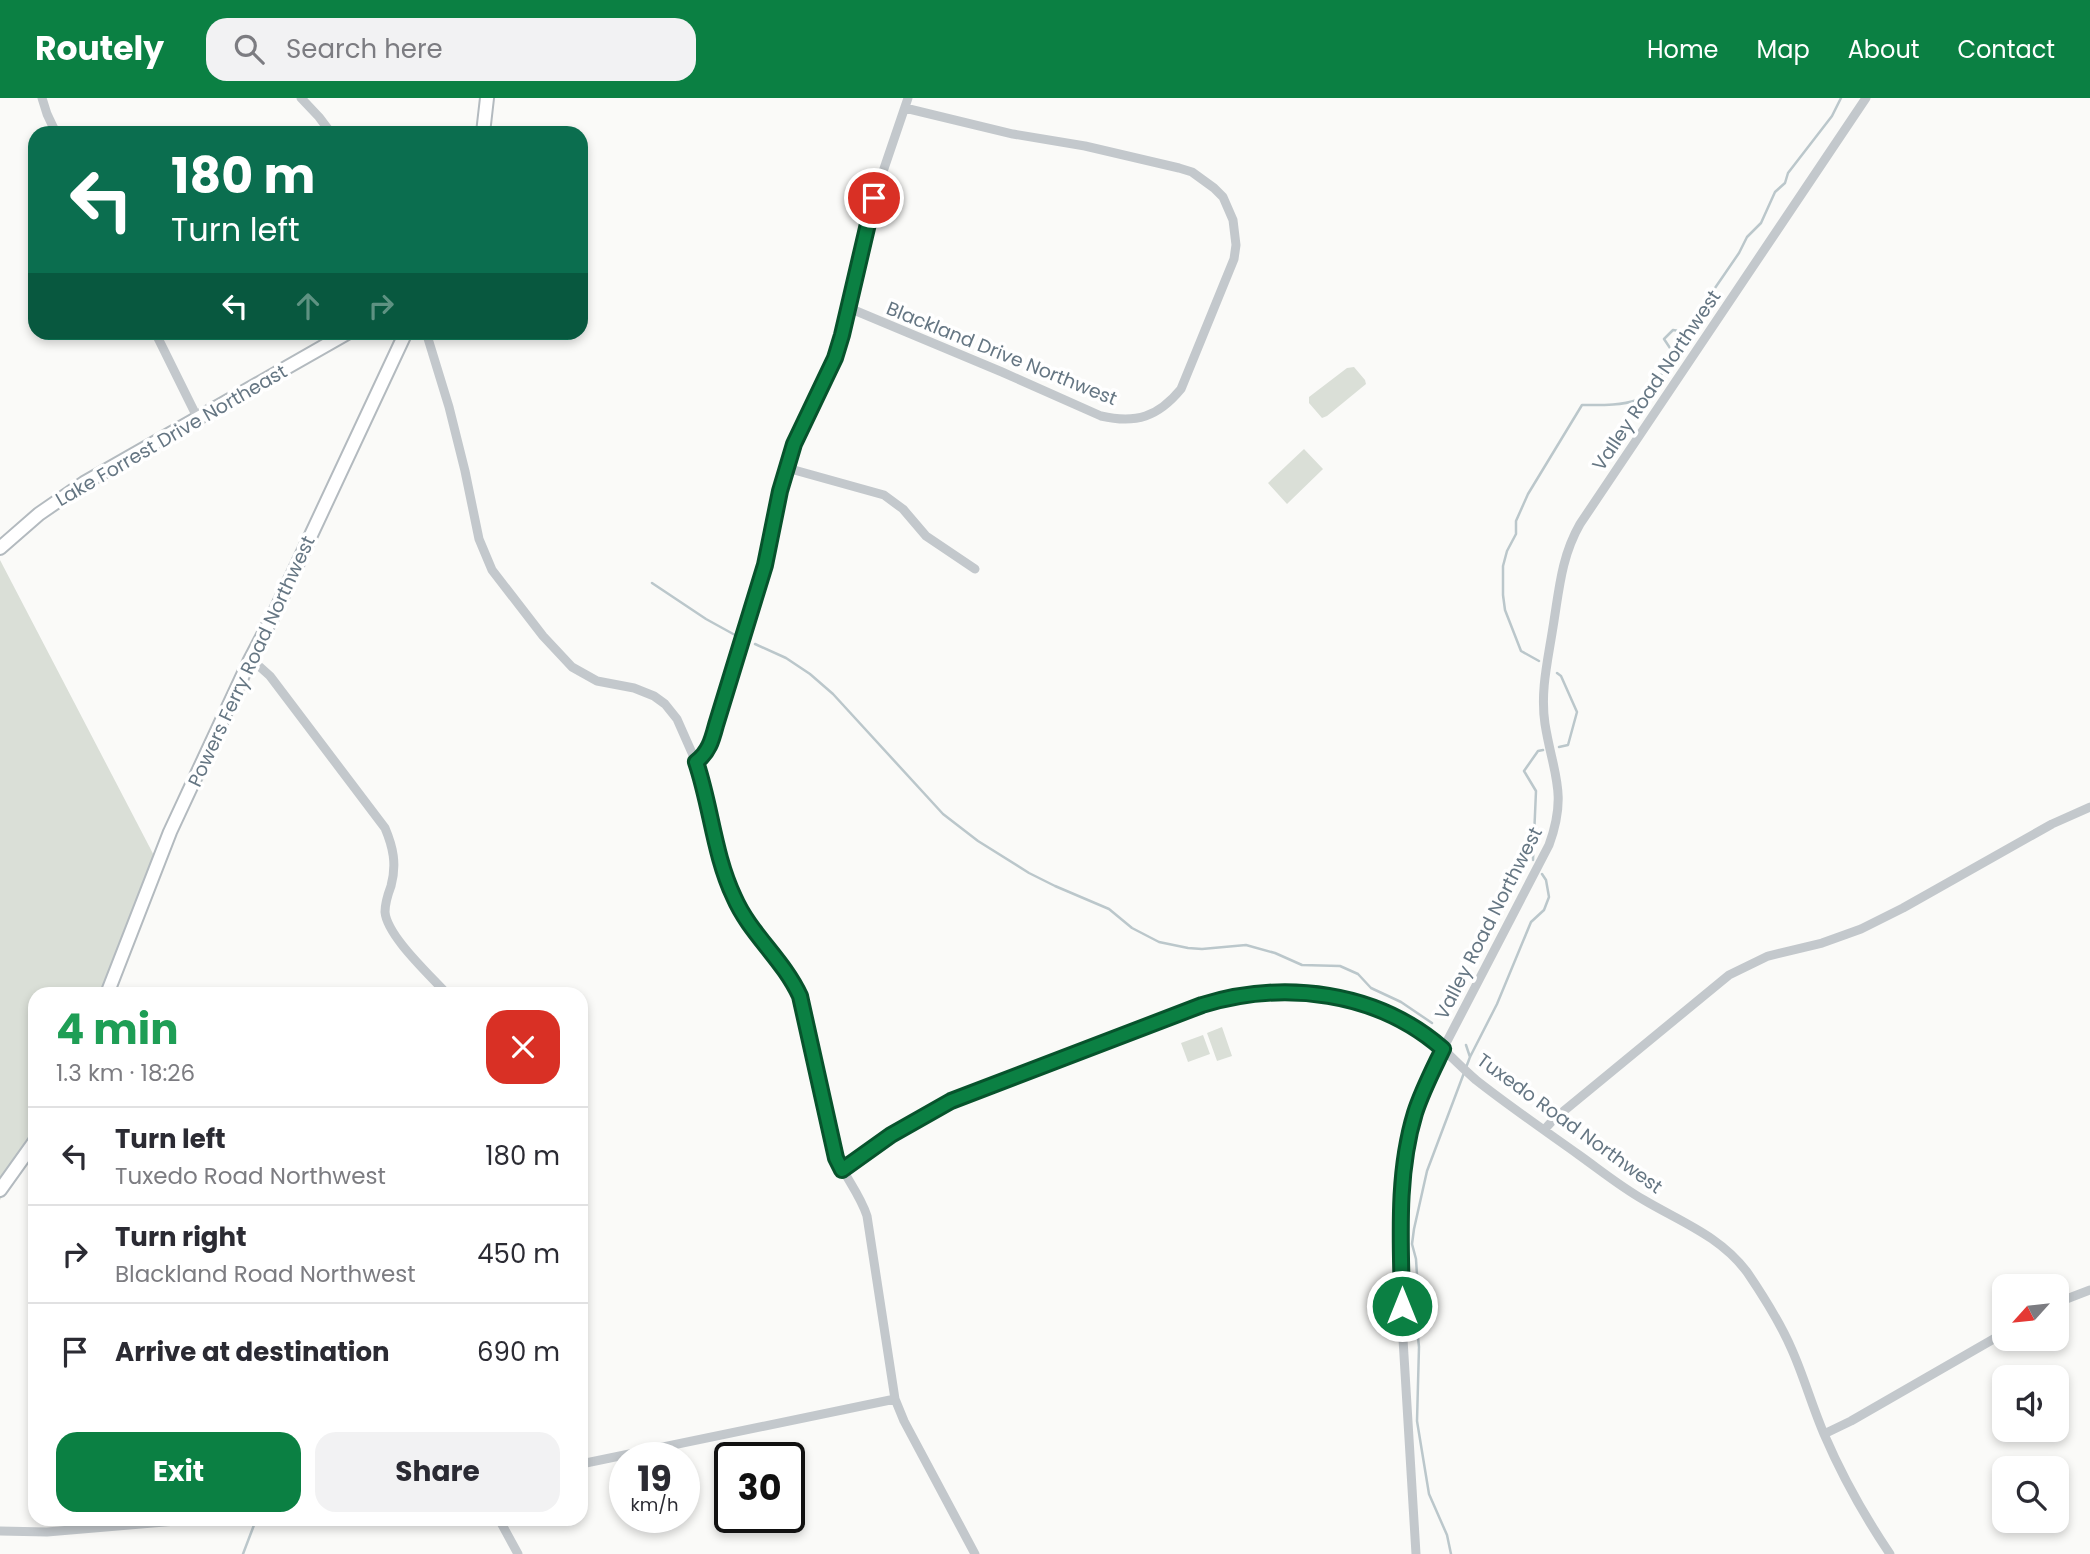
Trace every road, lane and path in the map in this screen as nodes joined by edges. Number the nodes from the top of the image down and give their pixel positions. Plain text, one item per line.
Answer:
1 (42, 98) edge
2 (301, 98) edge
3 (487, 98) edge
4 (908, 98) edge
5 (1866, 98) edge
6 (905, 108) junction
7 (53, 126) edge
8 (326, 126) edge
9 (484, 126) edge
10 (849, 308) junction
11 (159, 340) edge
12 (335, 340) edge
13 (402, 340) edge
14 (428, 340) edge
15 (198, 419) junction
16 (787, 468) junction
17 (0, 548) edge
18 (975, 569) dead end
19 (249, 662) junction
20 (696, 762) junction
21 (2090, 807) edge
22 (110, 987) edge
23 (441, 987) edge
24 (1443, 1049) junction
25 (1544, 1130) junction
26 (28, 1151) edge
27 (842, 1170) junction
28 (0, 1190) edge
29 (2090, 1290) edge
30 (2069, 1298) edge
31 (1992, 1340) edge
32 (895, 1399) junction
33 (1824, 1434) junction
34 (588, 1463) edge
35 (118, 1526) edge
36 (503, 1526) edge
37 (0, 1531) edge
38 (518, 1554) edge
39 (975, 1554) edge
40 (1416, 1554) edge
41 (1890, 1554) edge

1 - 7 street
2 - 8 street
3 - 9 street
4 - 6 street
5 - 24 street, Valley Road Northwest
6 - 10 street
6 - 10 street, Blackland Drive Northwest
10 - 16 street
11 - 15 street
12 - 15 street, Lake Forrest Drive Northeast
13 - 19 street, Powers Ferry Road Northwest
14 - 20 street
15 - 17 street, Lake Forrest Drive Northeast
16 - 18 street
16 - 20 street
19 - 22 street, Powers Ferry Road Northwest
19 - 23 street
20 - 27 street
21 - 25 street
24 - 25 street, Tuxedo Road Northwest
24 - 27 street, Tuxedo Road Northwest
24 - 40 street, Valley Road Northwest
25 - 33 street, Tuxedo Road Northwest
26 - 28 street
27 - 32 street
29 - 30 street
31 - 33 street
32 - 34 street
32 - 39 street
33 - 41 street, Tuxedo Road Northwest
35 - 37 street
36 - 38 street

